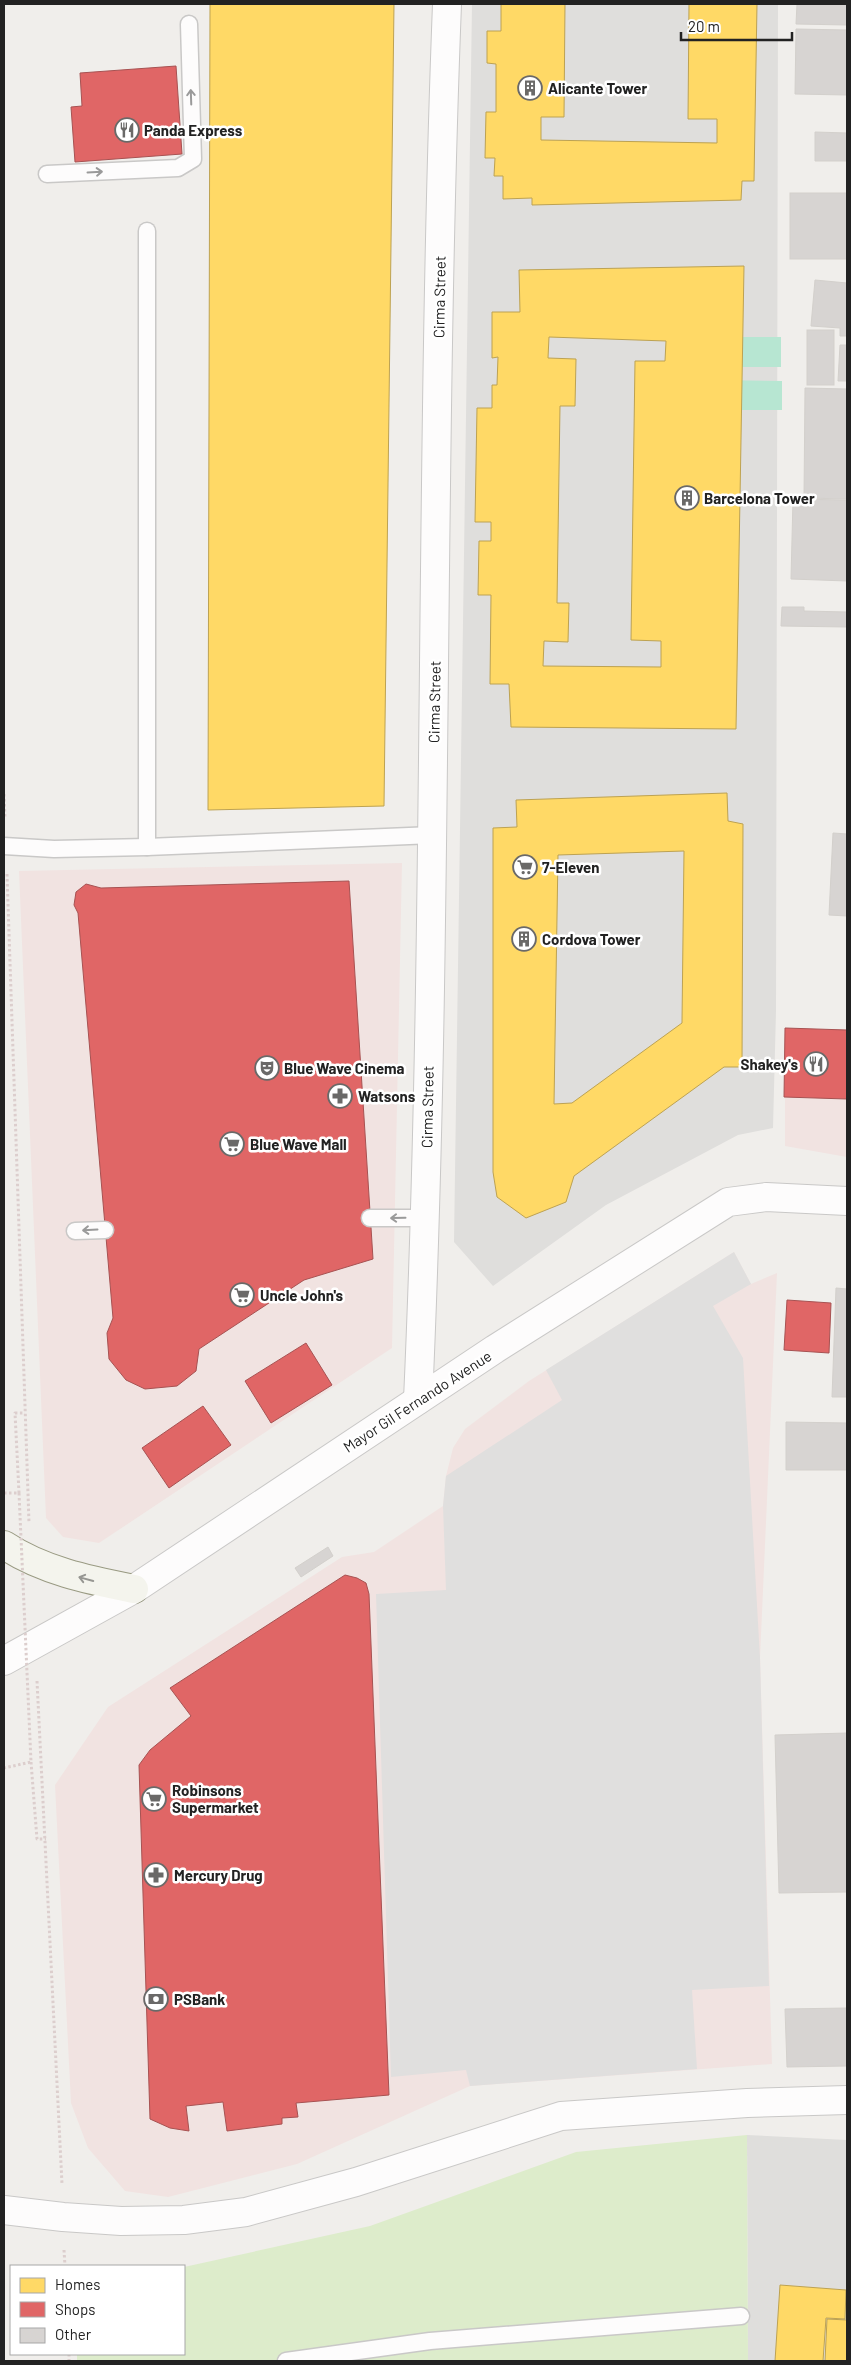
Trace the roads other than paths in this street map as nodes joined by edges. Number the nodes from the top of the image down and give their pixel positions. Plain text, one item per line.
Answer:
1 (447, 4) edge
2 (189, 24) dead end
3 (47, 174) dead end
4 (147, 231) dead end
5 (433, 835) junction
6 (5, 846) edge
7 (147, 847) junction
8 (847, 1201) edge
9 (370, 1218) dead end
10 (425, 1218) junction
11 (106, 1230) dead end
12 (75, 1231) dead end
13 (418, 1400) junction
14 (4, 1545) edge
15 (134, 1589) junction
16 (4, 1661) edge
17 (847, 2100) edge
18 (4, 2210) edge
19 (741, 2316) dead end
20 (286, 2361) edge

1 - 5 street, Cirma Street
3 -> 2 lane
4 - 7 lane
5 - 7 lane
5 - 10 street, Cirma Street
6 - 7 lane
8 - 13 street, Mayor Gil Fernando Avenue
10 -> 9 lane
10 - 13 street, Cirma Street
11 -> 12 lane
13 - 15 street, Mayor Gil Fernando Avenue
15 -> 14 main road
15 - 16 street, Mayor Gil Fernando Avenue
17 - 18 street
19 - 20 lane

